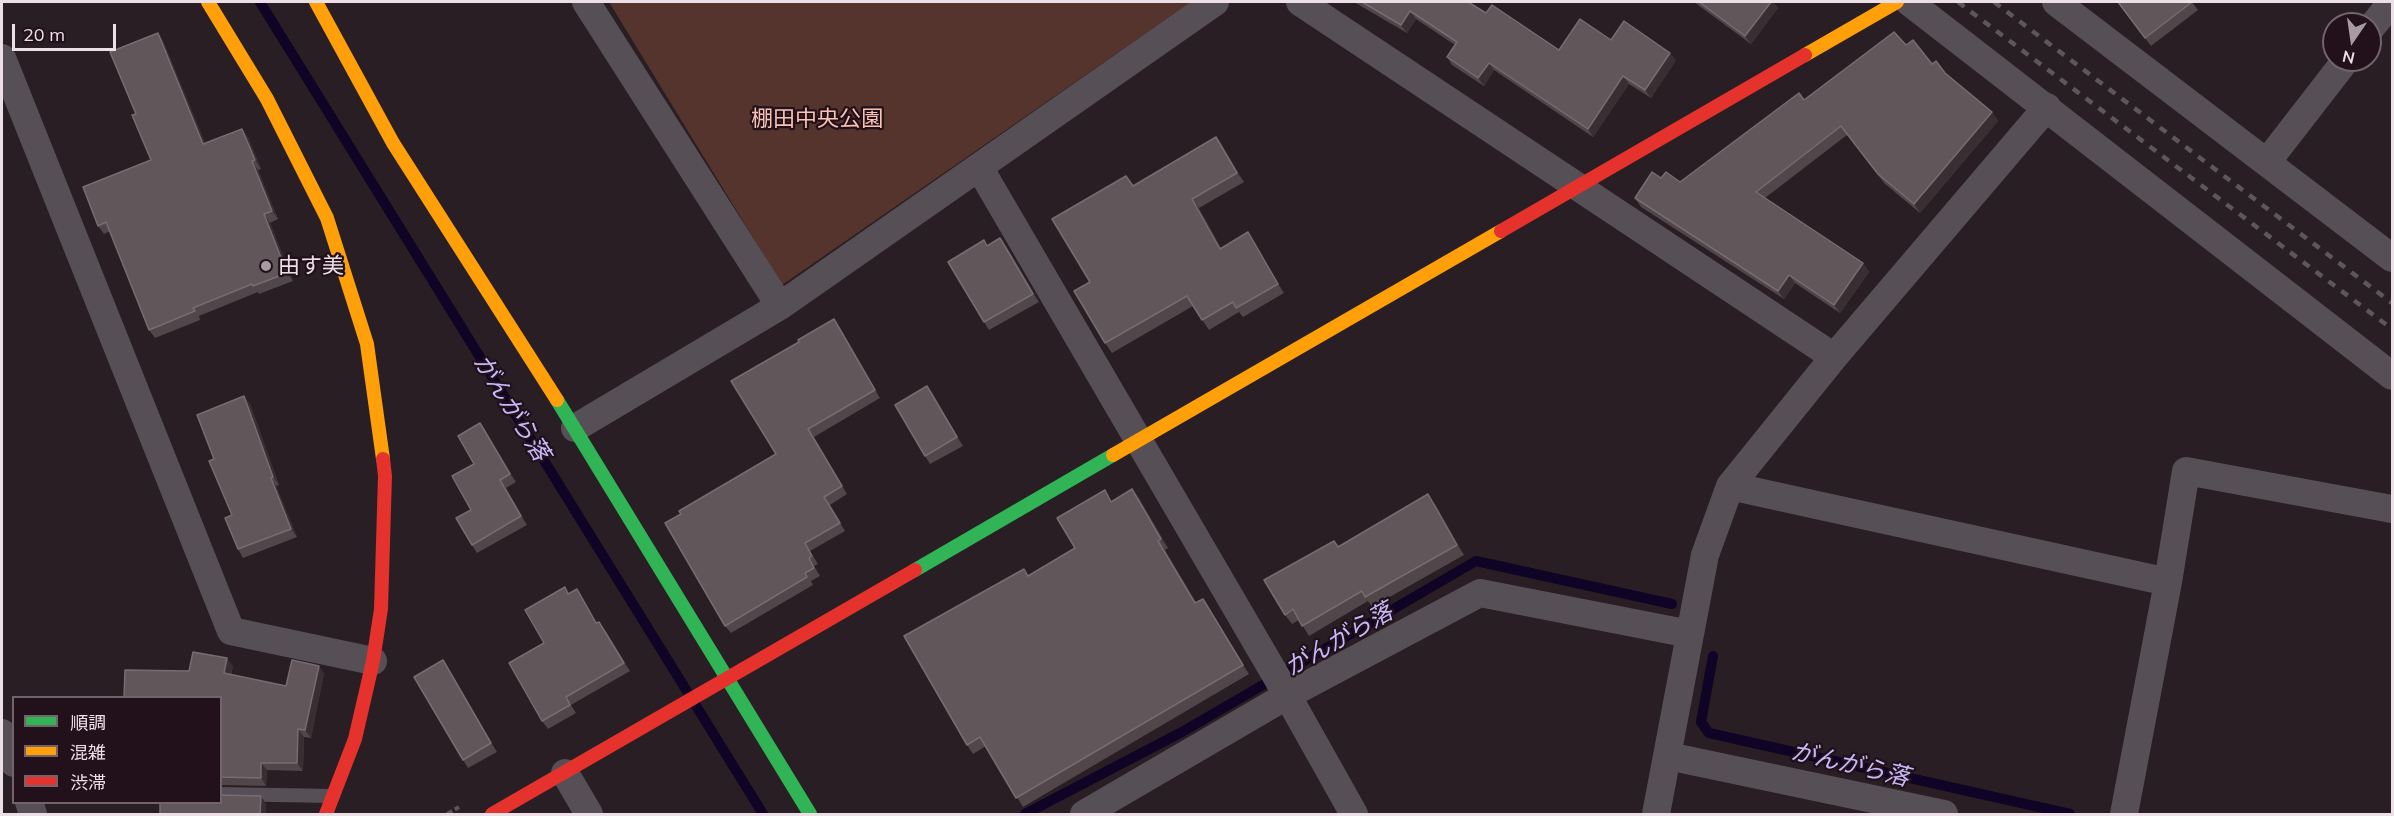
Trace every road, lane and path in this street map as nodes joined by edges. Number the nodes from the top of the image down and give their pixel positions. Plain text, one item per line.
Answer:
1 (208, 2) edge
2 (316, 2) edge
3 (586, 2) edge
4 (1215, 2) edge
5 (1300, 2) edge
6 (1897, 2) edge
7 (1909, 2) edge
8 (2056, 2) edge
9 (2392, 2) edge
10 (2382, 14) edge
11 (2, 58) edge
12 (2337, 72) edge
13 (2047, 107) junction
14 (2267, 162) junction
15 (979, 167) junction
16 (1578, 186) junction
17 (2392, 258) edge
18 (780, 306) junction
19 (1834, 357) junction
20 (2392, 376) edge
21 (574, 428) junction
22 (1138, 441) junction
23 (1730, 486) junction
24 (2392, 510) edge
25 (2168, 582) junction
26 (1690, 634) junction
27 (373, 660) junction
28 (728, 678) junction
29 (1287, 694) junction
30 (1668, 756) junction
31 (565, 772) junction
32 (222, 794) edge
33 (333, 798) junction
34 (1897, 810) edge
35 (326, 814) edge
36 (492, 814) edge
37 (589, 814) edge
38 (810, 814) edge
39 (1084, 814) edge
40 (1354, 814) edge
41 (1656, 814) edge
42 (1944, 814) edge
43 (2124, 814) edge

1 - 27 street
2 - 21 street
3 - 18 street
4 - 15 street
5 - 16 street
6 - 16 street
7 - 13 street
8 - 14 street
9 - 10 street
11 - 27 street
12 - 14 street
13 - 19 street
13 - 20 street
14 - 17 street
15 - 18 street
15 - 22 street
16 - 19 street
16 - 22 street
18 - 21 street
19 - 23 street
21 - 28 street
22 - 28 street
22 - 29 street
23 - 25 street
23 - 26 street
24 - 25 street
25 - 43 street
26 - 29 street
26 - 30 street
27 - 33 street
28 - 31 street
28 - 38 street
29 - 39 street
29 - 40 street
30 - 34 street
30 - 41 street
31 - 36 street
31 - 37 street
32 - 33 lane
33 - 35 street
34 - 42 street

